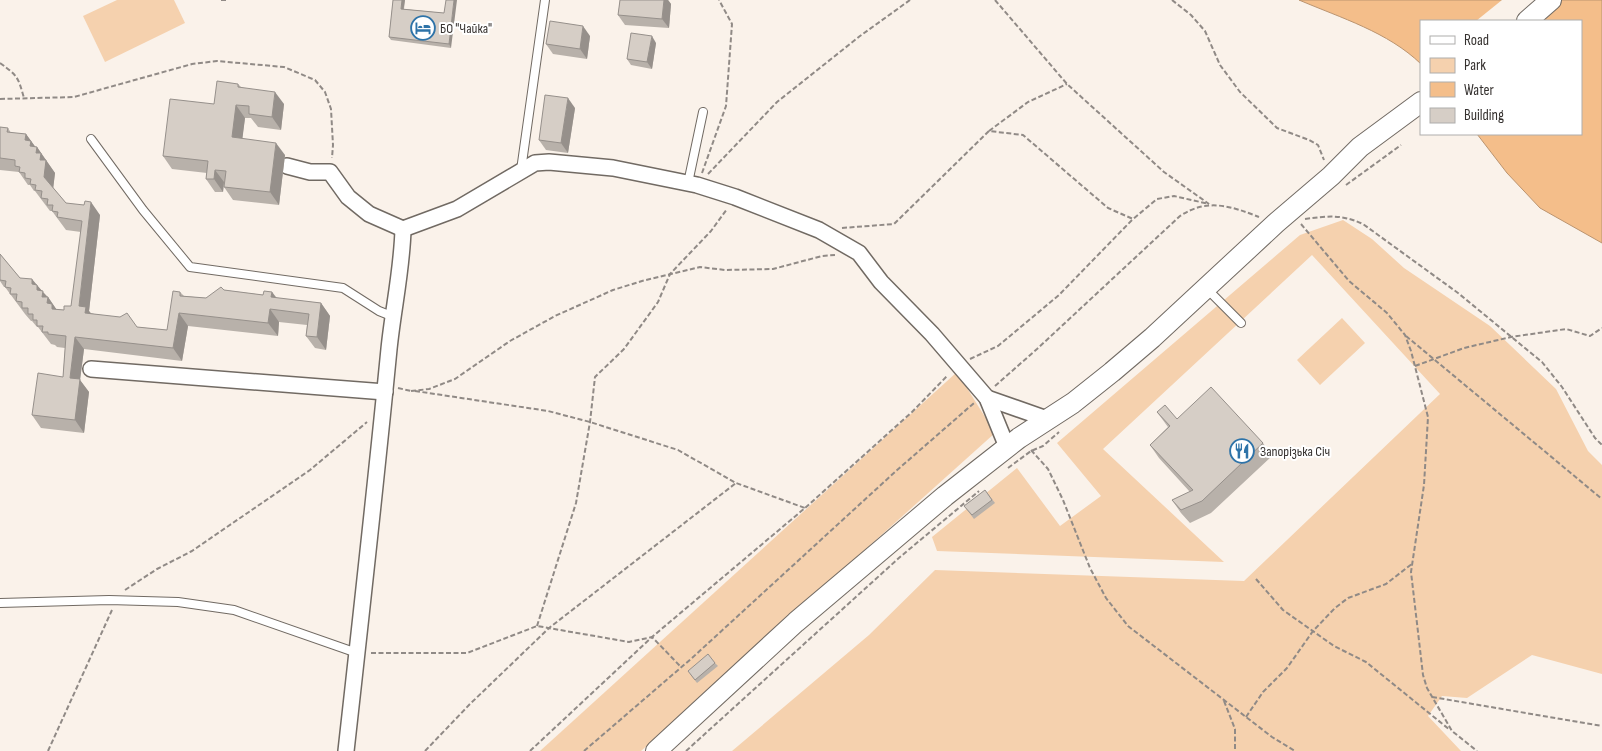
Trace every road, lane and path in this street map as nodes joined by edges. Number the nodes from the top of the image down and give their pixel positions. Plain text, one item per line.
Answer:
1 (221, 0) edge
2 (226, 0) edge
3 (545, 0) edge
4 (719, 0) edge
5 (910, 0) edge
6 (995, 0) edge
7 (1172, 0) edge
8 (1551, 0) edge
9 (1528, 20) edge
10 (0, 63) edge
11 (1067, 84) junction
12 (24, 98) junction
13 (0, 99) edge
14 (1420, 103) edge
15 (703, 112) dead end
16 (989, 131) junction
17 (91, 139) dead end
18 (287, 166) dead end
19 (521, 170) junction
20 (330, 172) junction
21 (1331, 176) junction
22 (693, 184) junction
23 (735, 197) junction
24 (1211, 205) junction
25 (1133, 219) junction
26 (1276, 223) junction
27 (403, 229) junction
28 (819, 230) junction
29 (859, 253) junction
30 (670, 274) junction
31 (1206, 288) junction
32 (394, 317) junction
33 (1241, 322) dead end
34 (1602, 328) edge
35 (1405, 335) junction
36 (1511, 337) junction
37 (1434, 359) junction
38 (958, 365) junction
39 (1415, 366) junction
40 (91, 369) dead end
41 (386, 389) junction
42 (411, 391) junction
43 (985, 397) junction
44 (384, 408) junction
45 (1047, 419) junction
46 (590, 422) junction
47 (1013, 442) junction
48 (1602, 445) edge
49 (736, 482) junction
50 (1602, 499) edge
51 (805, 508) junction
52 (1413, 562) junction
53 (1256, 579) dead end
54 (109, 600) junction
55 (119, 600) junction
56 (0, 604) edge
57 (536, 626) junction
58 (549, 628) junction
59 (1313, 632) junction
60 (652, 636) junction
61 (357, 653) junction
62 (681, 667) junction
63 (1431, 696) junction
64 (1223, 700) junction
65 (1246, 718) junction
66 (1602, 726) edge
67 (1452, 731) junction
68 (48, 751) edge
69 (346, 751) edge
70 (425, 751) edge
71 (530, 751) edge
72 (584, 751) edge
73 (656, 751) edge
74 (1235, 751) edge
75 (1295, 751) edge
76 (1477, 751) edge

1 - 2 path
3 - 19 lane
4 - 22 path
5 - 22 path
6 - 11 path
7 - 21 path
8 - 9 main road
10 - 12 path
11 - 16 path
11 - 24 path
12 - 13 path
12 - 20 path
14 - 21 main road
15 - 22 lane
16 - 25 path
16 - 28 path
17 - 32 lane
18 - 20 street
19 - 22 street
19 - 27 street
20 - 27 street
21 - 26 main road
22 - 23 street
23 - 28 street
23 - 30 path
24 - 25 path
24 - 26 path
24 - 43 path
25 - 38 path
26 - 31 main road
27 - 32 street
28 - 29 street
29 - 30 path
29 - 38 street
30 - 42 path
30 - 46 path
31 - 33 lane
31 - 45 main road
32 - 41 street
34 - 36 path
35 - 36 path
35 - 37 path
35 - 39 path
36 - 37 path
36 - 48 path
37 - 39 path
37 - 50 path
38 - 43 street
38 - 51 path
39 - 52 path
40 - 41 street
41 - 42 path
41 - 44 street
42 - 46 path
43 - 45 street
43 - 47 street
43 - 62 path
44 - 54 path
44 - 61 street
45 - 47 main road
46 - 49 path
46 - 57 path
47 - 64 path
47 - 73 main road
49 - 51 path
49 - 58 path
51 - 60 path
52 - 59 path
52 - 63 path
53 - 59 path
54 - 55 lane
54 - 56 lane
55 - 61 lane
55 - 68 path
57 - 58 path
57 - 61 path
58 - 60 path
58 - 70 path
59 - 65 path
59 - 67 path
60 - 62 path
60 - 71 path
61 - 69 street
62 - 72 path
63 - 66 path
63 - 67 path
64 - 65 path
64 - 74 path
65 - 75 path
67 - 76 path

